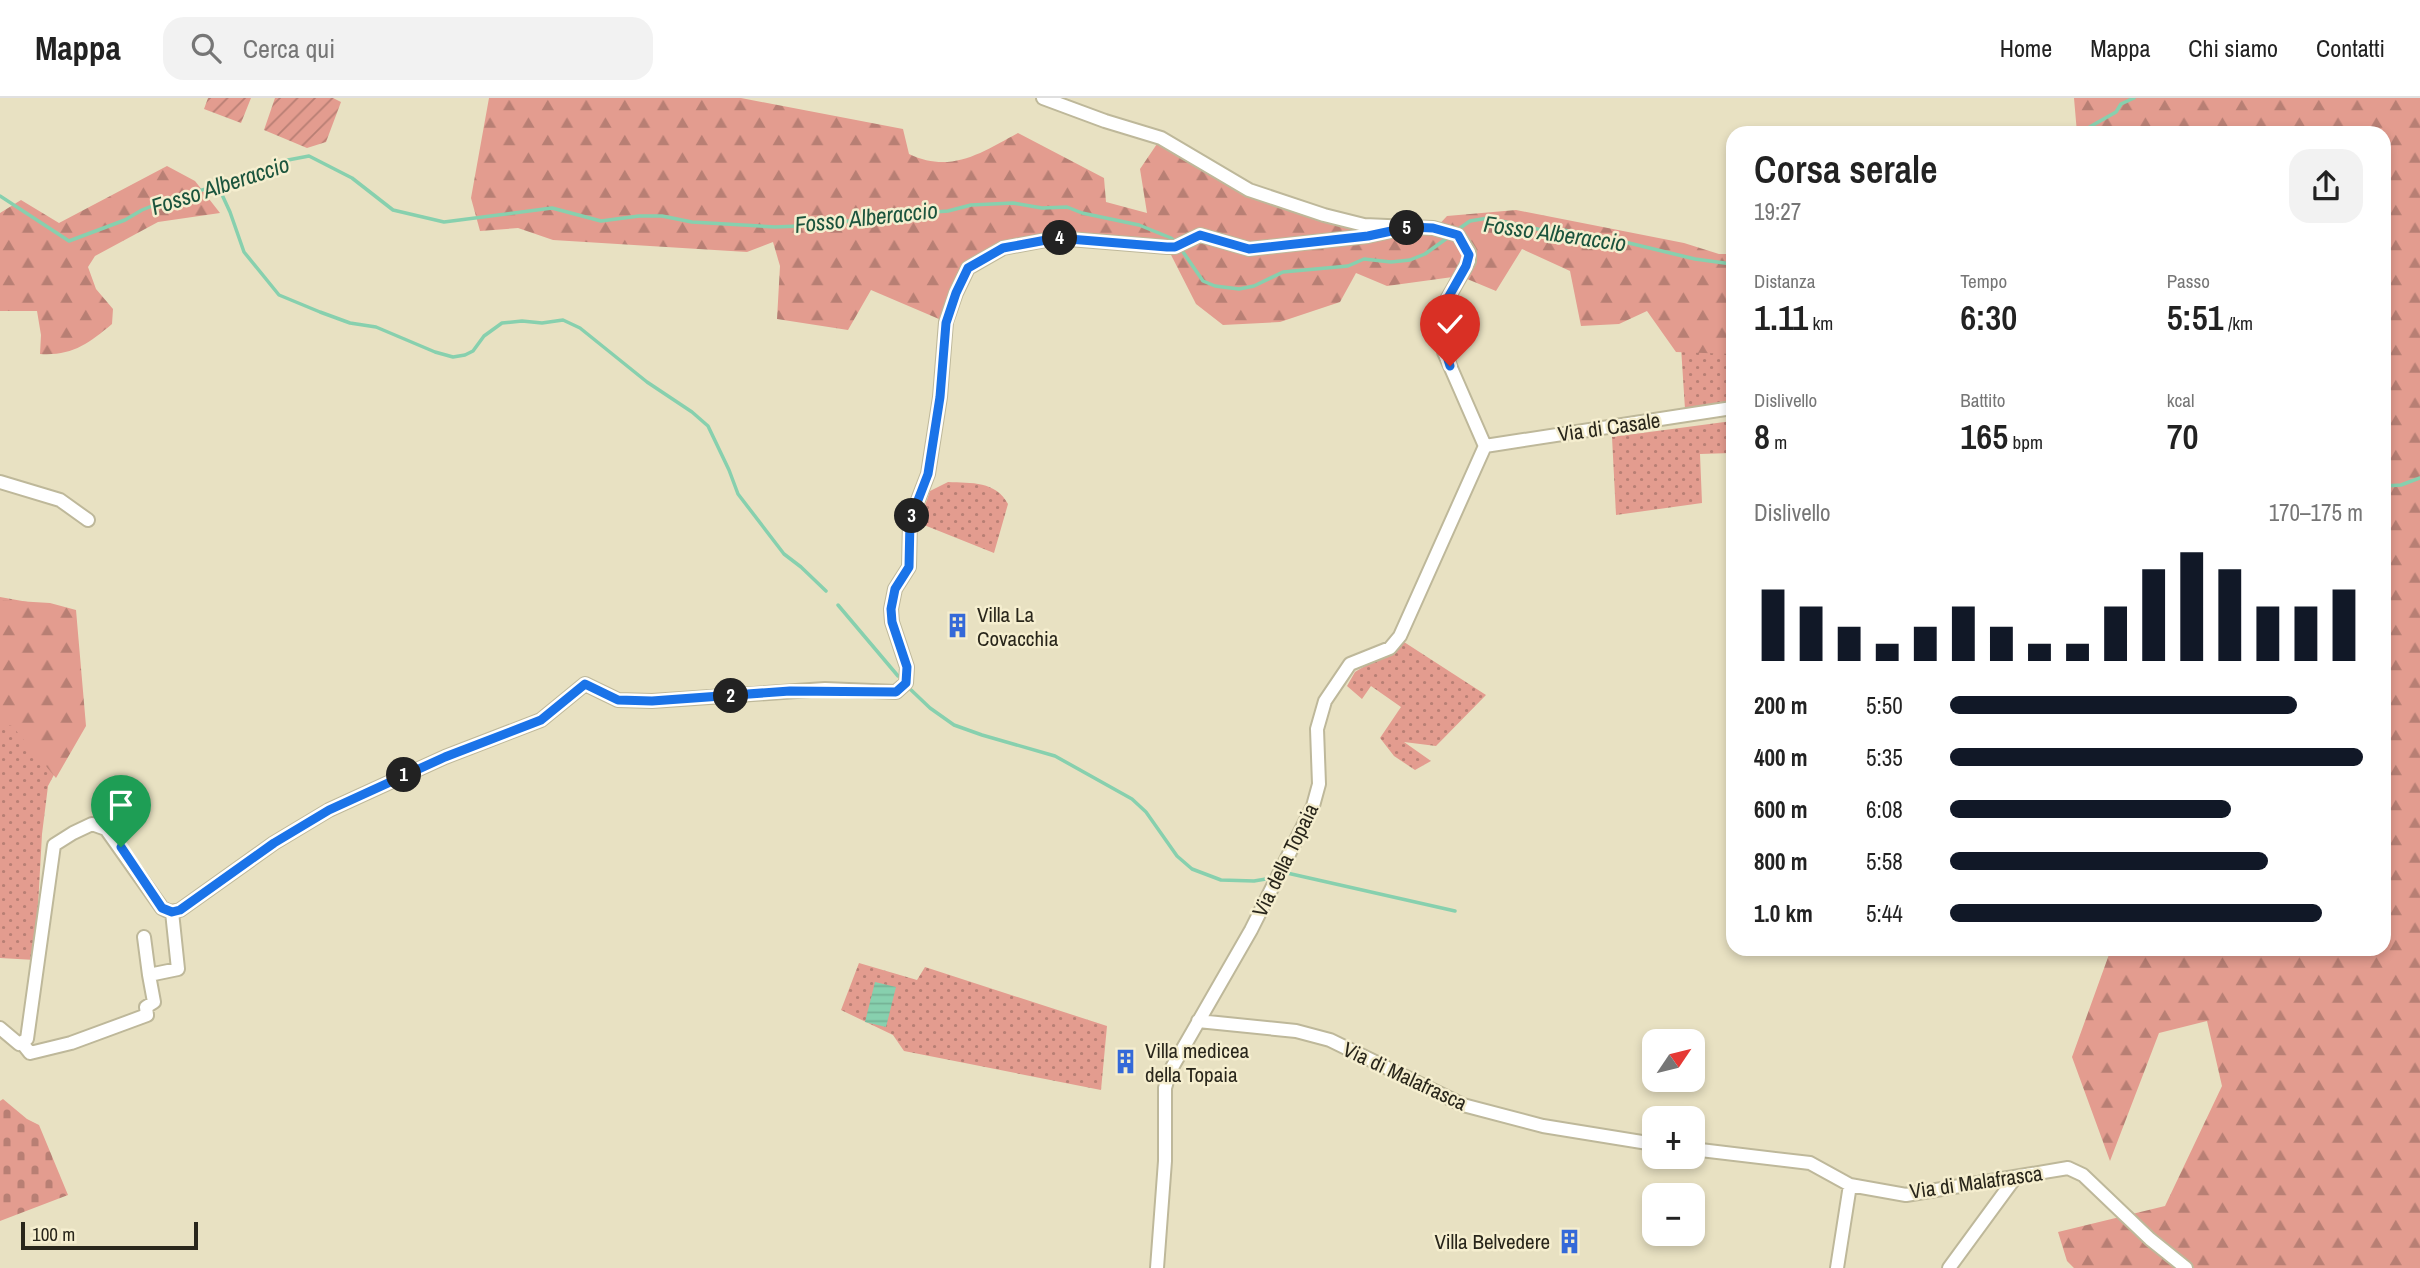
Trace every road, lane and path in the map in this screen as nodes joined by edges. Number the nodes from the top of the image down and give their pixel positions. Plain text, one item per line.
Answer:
1 (1043, 98) edge
2 (1410, 227) junction
3 (1726, 409) edge
4 (1485, 446) junction
5 (0, 482) edge
6 (88, 520) dead end
7 (172, 912) junction
8 (144, 937) dead end
9 (149, 975) junction
10 (1198, 1021) junction
11 (2, 1033) edge
12 (22, 1043) junction
13 (1642, 1142) edge
14 (1705, 1151) edge
15 (2015, 1178) junction
16 (1850, 1185) junction
17 (1157, 1268) edge
18 (1837, 1268) edge
19 (1949, 1268) edge
20 (2186, 1268) edge

1 - 2 street
2 - 4 street
2 - 7 street
3 - 4 street, Via di Casale
4 - 10 street, Via della Topaia
5 - 6 street
7 - 9 street
7 - 12 street
8 - 9 street
9 - 12 street
10 - 13 street, Via di Malafrasca
10 - 17 street, Via della Topaia
11 - 12 street
14 - 16 street, Via di Malafrasca
15 - 16 street, Via di Malafrasca
15 - 19 street
15 - 20 street, Via di Malafrasca
16 - 18 street

